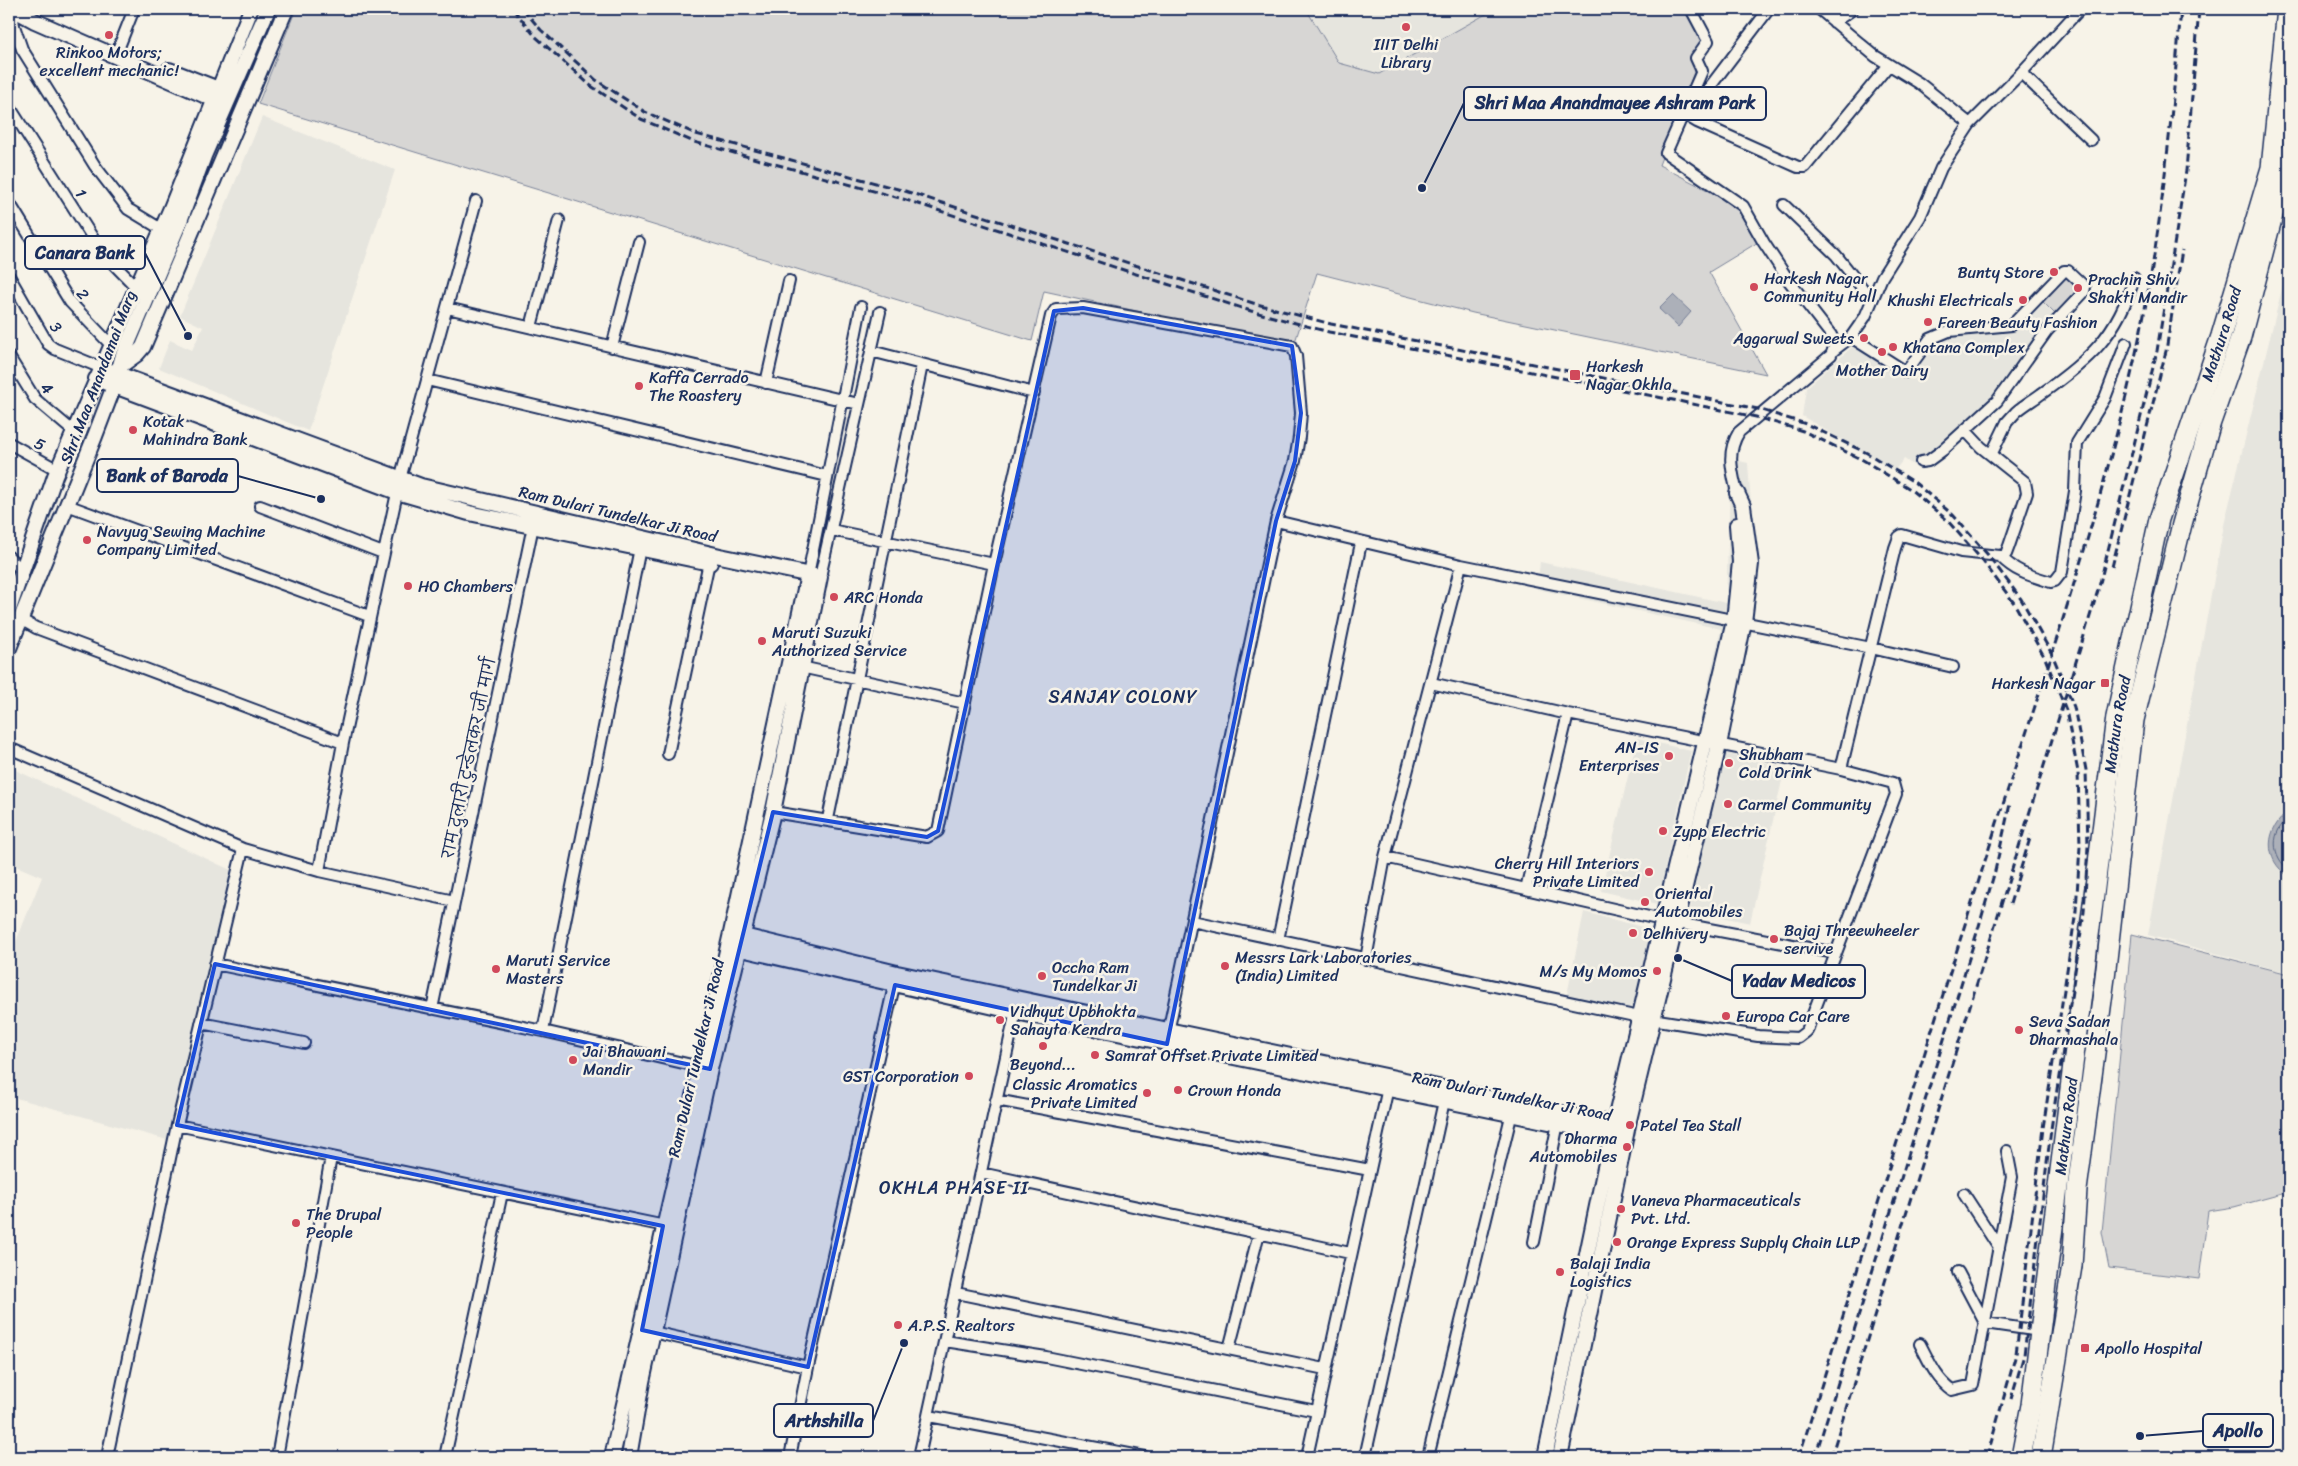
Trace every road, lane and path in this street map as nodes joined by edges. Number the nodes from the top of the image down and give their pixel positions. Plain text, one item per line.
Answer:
1 (12, 9) edge
2 (26, 9) edge
3 (134, 9) edge
4 (251, 9) edge
5 (268, 9) edge
6 (286, 9) edge
7 (1691, 9) edge
8 (1769, 9) edge
9 (1819, 9) edge
10 (1853, 9) edge
11 (2080, 9) edge
12 (2288, 9) edge
13 (1834, 22) junction
14 (116, 53) junction
15 (1888, 66) junction
16 (2020, 74) junction
17 (1700, 75) junction
18 (1712, 85) junction
19 (216, 95) junction
20 (230, 100) junction
21 (9, 106) edge
22 (246, 106) junction
23 (1970, 124) junction
24 (2091, 140) dead end
25 (2289, 154) edge
26 (9, 202) edge
27 (476, 202) dead end
28 (1784, 205) dead end
29 (559, 220) dead end
30 (178, 226) junction
31 (161, 229) junction
32 (193, 233) junction
33 (639, 242) dead end
34 (9, 276) edge
35 (2134, 278) dead end
36 (789, 281) dead end
37 (137, 288) junction
38 (1871, 298) junction
39 (861, 307) dead end
40 (447, 308) junction
41 (880, 312) dead end
42 (531, 327) junction
43 (1851, 337) junction
44 (2126, 343) dead end
45 (112, 346) junction
46 (612, 347) junction
47 (1834, 350) junction
48 (871, 352) junction
49 (9, 358) edge
50 (922, 365) junction
51 (99, 373) junction
52 (117, 376) junction
53 (427, 380) junction
54 (766, 382) junction
55 (1034, 393) junction
56 (842, 400) junction
57 (858, 404) junction
58 (1966, 431) junction
59 (74, 432) junction
60 (9, 443) edge
61 (1991, 455) junction
62 (1921, 462) dead end
63 (58, 470) junction
64 (827, 476) junction
65 (398, 486) junction
66 (1737, 494) joint
67 (67, 505) junction
68 (260, 506) dead end
69 (534, 519) junction
70 (1276, 521) junction
71 (831, 530) junction
72 (886, 540) junction
73 (1361, 542) junction
74 (640, 548) junction
75 (383, 553) junction
76 (9, 556) edge
77 (2000, 556) junction
78 (709, 562) junction
79 (994, 564) junction
80 (1461, 565) junction
81 (22, 571) junction
82 (813, 580) junction
83 (9, 608) edge
84 (369, 616) junction
85 (20, 619) junction
86 (1739, 621) junction
87 (9, 648) edge
88 (1871, 648) junction
89 (801, 667) junction
90 (1953, 668) dead end
91 (857, 679) junction
92 (1431, 684) junction
93 (965, 703) junction
94 (1568, 714) junction
95 (1704, 742) junction
96 (343, 743) junction
97 (1719, 745) junction
98 (9, 748) edge
99 (668, 754) dead end
100 (1841, 769) junction
101 (773, 812) junction
102 (828, 820) junction
103 (243, 849) junction
104 (1385, 857) junction
105 (319, 871) junction
106 (1526, 889) junction
107 (454, 902) junction
108 (1192, 921) junction
109 (1669, 921) junction
110 (1278, 940) junction
111 (734, 941) junction
112 (1835, 953) junction
113 (1366, 959) junction
114 (215, 964) junction
115 (896, 979) junction
116 (1017, 1005) junction
117 (432, 1009) junction
118 (1645, 1018) junction
119 (201, 1023) junction
120 (543, 1031) junction
121 (1167, 1038) junction
122 (304, 1043) dead end
123 (705, 1068) junction
124 (1389, 1084) junction
125 (996, 1100) junction
126 (1444, 1101) junction
127 (1512, 1109) junction
128 (1559, 1118) junction
129 (177, 1126) junction
130 (1617, 1131) junction
131 (2007, 1151) dead end
132 (331, 1157) junction
133 (1370, 1170) junction
134 (981, 1173) junction
135 (502, 1193) junction
136 (1964, 1194) dead end
137 (670, 1227) junction
138 (1259, 1233) junction
139 (1534, 1242) dead end
140 (1999, 1248) junction
141 (1350, 1253) junction
142 (1958, 1272) dead end
143 (956, 1293) junction
144 (1985, 1322) junction
145 (648, 1331) junction
146 (2040, 1331) junction
147 (945, 1341) junction
148 (1920, 1344) dead end
149 (1229, 1350) junction
150 (808, 1367) junction
151 (1325, 1369) junction
152 (1316, 1411) junction
153 (929, 1416) junction
154 (106, 1457) edge
155 (277, 1457) edge
156 (445, 1457) edge
157 (614, 1457) edge
158 (629, 1457) edge
159 (790, 1457) edge
160 (920, 1457) edge
161 (1145, 1457) edge
162 (1306, 1457) edge
163 (1365, 1457) edge
164 (1428, 1457) edge
165 (1545, 1457) edge
166 (1560, 1457) edge
167 (2021, 1457) edge
168 (2041, 1457) edge

1 - 14 street
1 - 31 street
2 - 14 street
3 - 14 street
4 - 19 street, Shri Maa Anandamai Marg
5 - 20 street, Shri Maa Anandamai Marg
6 - 22 street
7 - 17 street
8 - 18 street
9 - 13 street
10 - 13 street
11 - 16 street
12 - 146 highway, Mathura Road
13 - 15 street
14 - 19 street
15 - 18 street
15 - 23 street
16 - 23 street
16 - 24 street
17 - 18 street
17 - 47 street
19 - 20 street
19 - 31 street, Shri Maa Anandamai Marg
20 - 22 street
20 - 30 street, Shri Maa Anandamai Marg
21 - 37 street, 1
22 - 32 street
23 - 38 street
25 - 168 highway, Mathura Road
26 - 45 street, 2
27 - 40 street
28 - 38 street
29 - 42 street
30 - 32 street
30 - 52 street, Shri Maa Anandamai Marg
31 - 37 street, Shri Maa Anandamai Marg
32 - 52 street
33 - 46 street
34 - 51 street, 3
35 - 61 street
36 - 54 street
37 - 45 street, Shri Maa Anandamai Marg
38 - 43 street
39 - 56 street
40 - 42 street
40 - 53 street
41 - 48 street
42 - 46 street
43 - 47 street
43 - 58 street
44 - 77 street
45 - 51 street, Shri Maa Anandamai Marg
46 - 54 street
47 - 66 street
48 - 50 street
48 - 57 street
49 - 59 street, 4
50 - 55 street
50 - 72 street
51 - 52 street, Ram Dulari Tundelkar Ji Road
51 - 59 street, Shri Maa Anandamai Marg
52 - 65 street, Ram Dulari Tundelkar Ji Road
52 - 67 street, Shri Maa Anandamai Marg
53 - 64 street
53 - 65 street
54 - 56 street
55 - 70 street
55 - 79 street
56 - 57 street
56 - 64 street
57 - 71 street
58 - 61 street
58 - 62 street
59 - 63 street, Shri Maa Anandamai Marg
60 - 63 street, 5
61 - 77 street
63 - 81 street, Shri Maa Anandamai Marg
64 - 82 street
65 - 69 street, Ram Dulari Tundelkar Ji Road
65 - 75 street
66 - 86 street
67 - 84 street
67 - 85 street, Shri Maa Anandamai Marg
68 - 75 street
69 - 74 street, Ram Dulari Tundelkar Ji Road
69 - 82 street, Ram Dulari Tundelkar Ji Road
69 - 107 street, राम दुलारी टुन्डेलकर जी मार्ग
70 - 73 street
70 - 108 street
71 - 72 street
71 - 82 street
72 - 79 street
72 - 91 street
73 - 80 street
73 - 110 street
74 - 78 street, Ram Dulari Tundelkar Ji Road
74 - 120 street
75 - 84 street
76 - 81 street
77 - 88 street
78 - 82 street, Ram Dulari Tundelkar Ji Road
78 - 99 street
79 - 93 street
80 - 86 street
80 - 92 street
81 - 83 street, Shri Maa Anandamai Marg
82 - 89 street, Ram Dulari Tundelkar Ji Road
82 - 111 street, Ram Dulari Tundelkar Ji Road
84 - 96 street
85 - 87 street, Shri Maa Anandamai Marg
85 - 96 street
86 - 88 street
86 - 95 street
86 - 97 street
88 - 90 street
88 - 100 street
89 - 91 street
89 - 101 street, Ram Dulari Tundelkar Ji Road
91 - 93 street
91 - 102 street
92 - 94 street
92 - 104 street
93 - 102 street
94 - 95 street
94 - 106 street
95 - 97 street
95 - 109 street
96 - 105 street
97 - 100 street
97 - 109 street
98 - 103 street
100 - 112 street
101 - 102 street
101 - 111 street, Ram Dulari Tundelkar Ji Road
103 - 105 street
103 - 114 street
104 - 106 street
104 - 113 street
105 - 107 street
106 - 109 street
107 - 117 street, राम दुलारी टुन्डेलकर जी मार्ग
108 - 110 street
108 - 121 street
109 - 112 street
109 - 118 street
110 - 113 street
111 - 115 street, Ram Dulari Tundelkar Ji Road
111 - 123 street, Ram Dulari Tundelkar Ji Road
112 - 118 street
113 - 118 street
114 - 117 street
114 - 119 street
115 - 116 street, Ram Dulari Tundelkar Ji Road
115 - 150 street
116 - 121 street, Ram Dulari Tundelkar Ji Road
116 - 125 street
117 - 120 street
118 - 130 street
119 - 122 street
119 - 129 street
120 - 123 street
121 - 124 street, Ram Dulari Tundelkar Ji Road
123 - 137 street, Ram Dulari Tundelkar Ji Road
124 - 126 street, Ram Dulari Tundelkar Ji Road
124 - 127 street, Ram Dulari Tundelkar Ji Road
124 - 133 street
125 - 133 street
125 - 134 street
126 - 127 street, Ram Dulari Tundelkar Ji Road
126 - 163 street
127 - 128 street, Ram Dulari Tundelkar Ji Road
127 - 164 street
128 - 130 street, Ram Dulari Tundelkar Ji Road
128 - 139 street
129 - 132 street
129 - 154 street
130 - 165 street
130 - 166 street
131 - 140 street
132 - 135 street
132 - 155 street
133 - 141 street
134 - 138 street
134 - 143 street
135 - 137 street
135 - 156 street
136 - 140 street
137 - 145 street, Ram Dulari Tundelkar Ji Road
138 - 141 street
138 - 149 street
140 - 144 street
141 - 151 street
142 - 144 street
143 - 147 street
143 - 149 street
144 - 146 street
144 - 148 street
145 - 150 street
145 - 157 street, Ram Dulari Tundelkar Ji Road
145 - 158 street, Ram Dulari Tundelkar Ji Road
146 - 167 highway, Mathura Road
147 - 152 street
147 - 153 street
149 - 151 street
150 - 159 street
151 - 152 street
152 - 162 street
153 - 160 street
153 - 161 street

